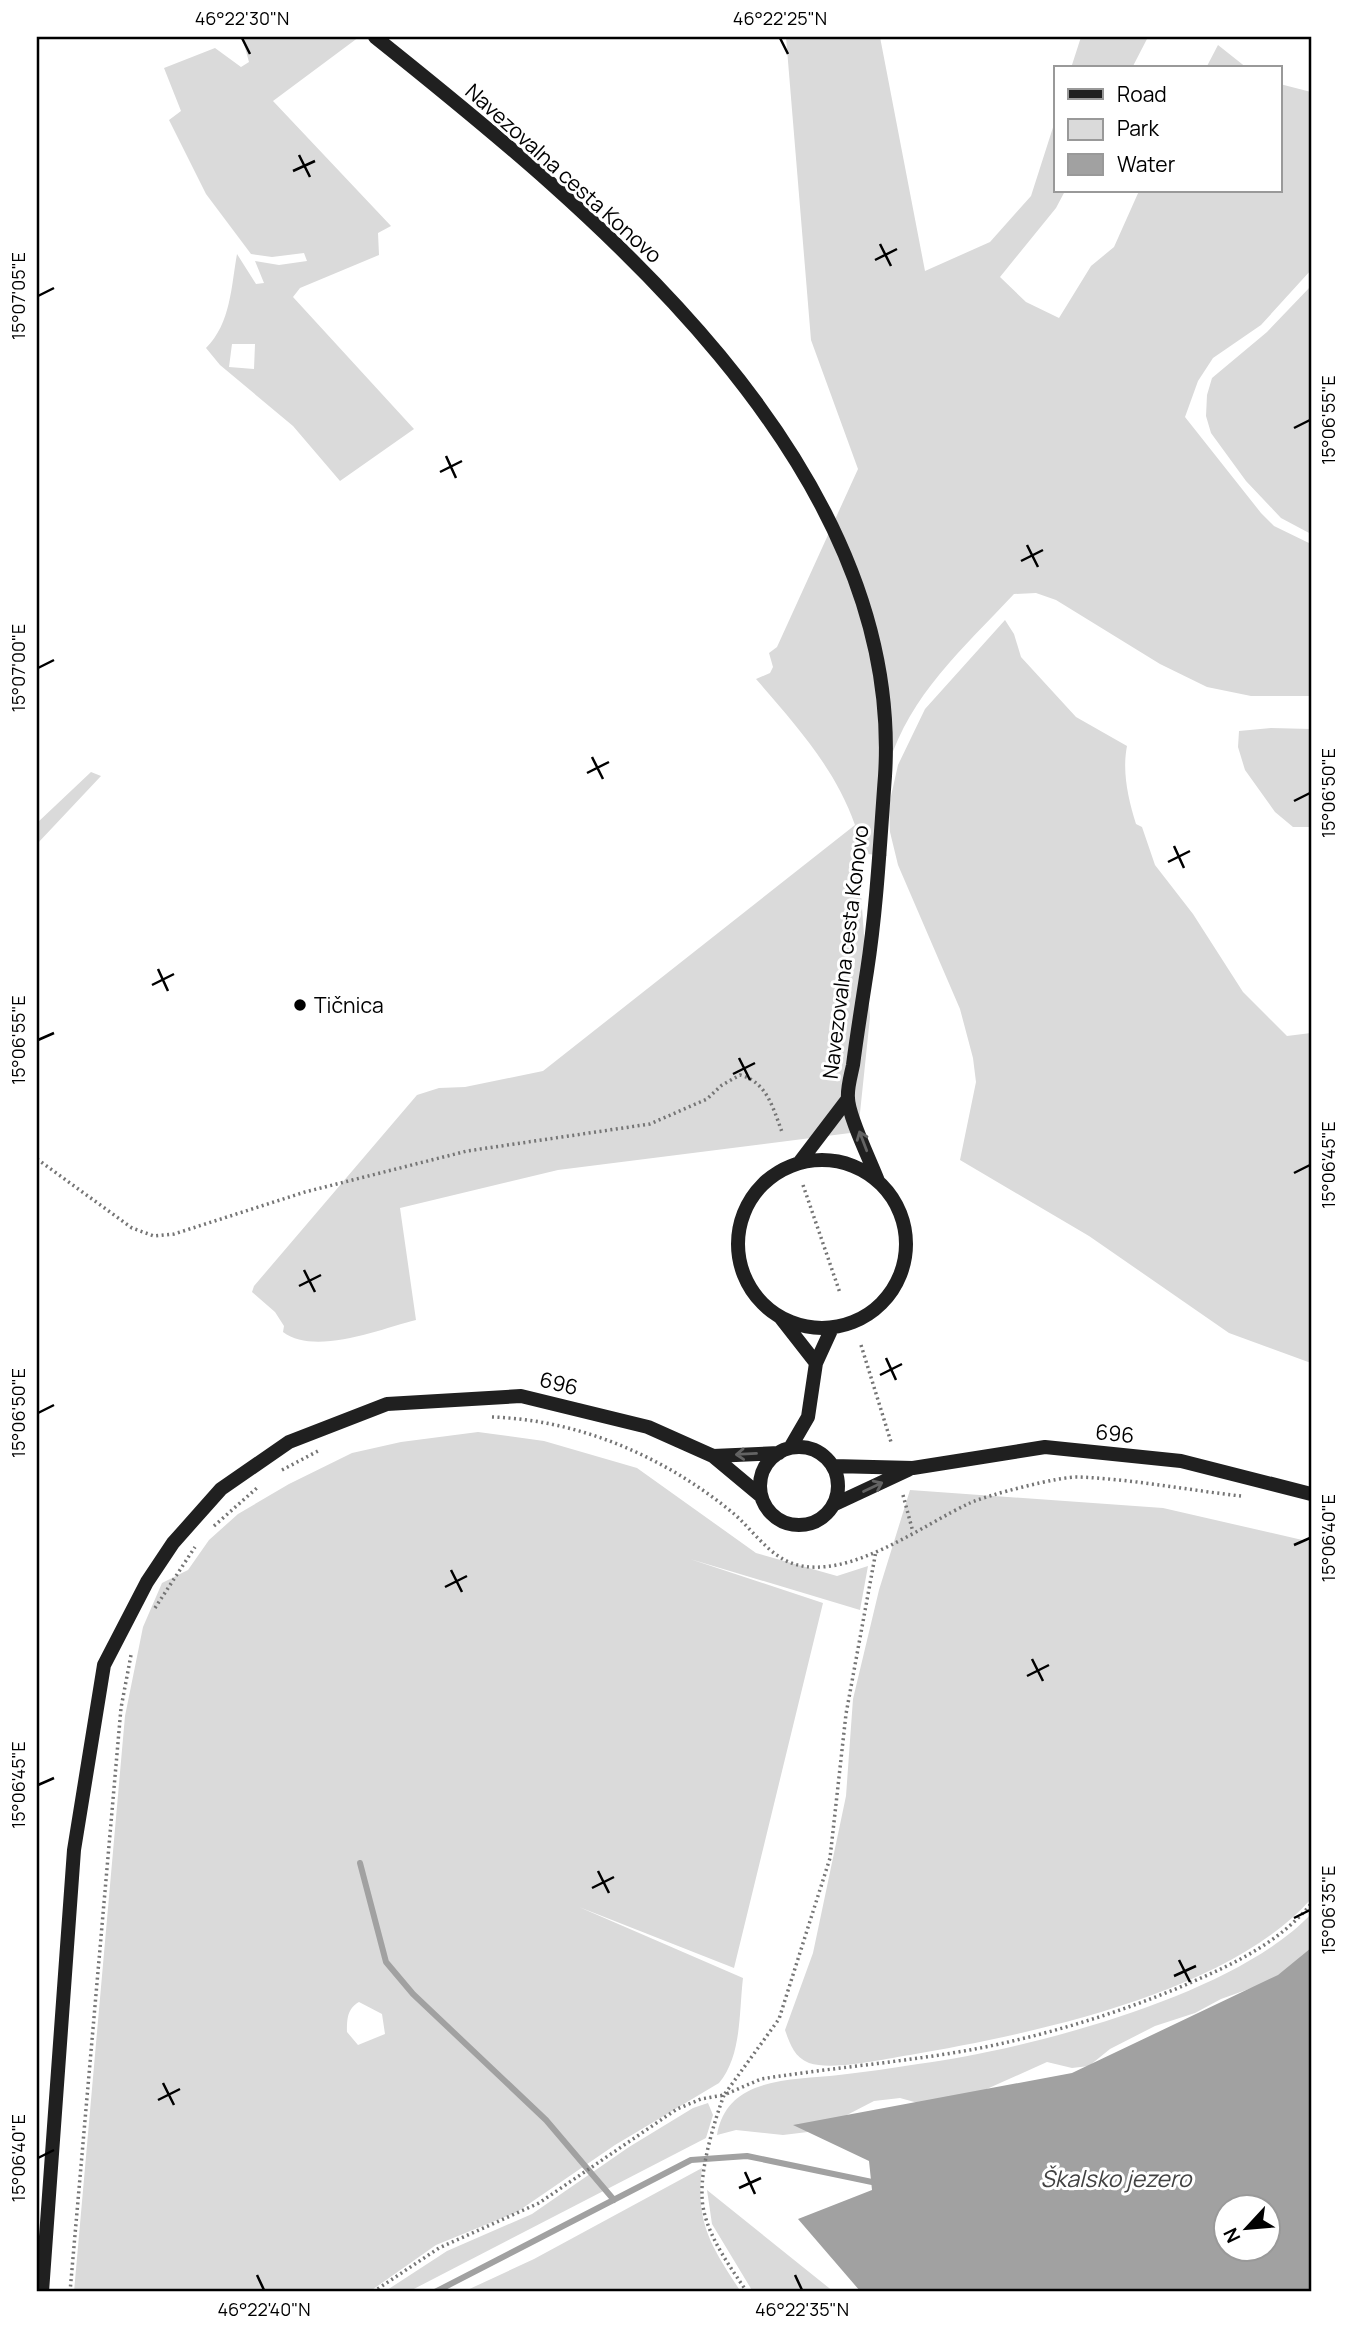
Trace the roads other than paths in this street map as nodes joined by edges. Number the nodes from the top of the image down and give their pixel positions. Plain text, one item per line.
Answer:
1 (375, 37) edge
2 (847, 1100) junction
3 (799, 1163) junction
4 (878, 1181) junction
5 (779, 1316) junction
6 (832, 1328) junction
7 (816, 1363) junction
8 (808, 1416) junction
9 (784, 1450) junction
10 (815, 1450) junction
11 (713, 1456) junction
12 (833, 1466) junction
13 (913, 1468) junction
14 (1311, 1494) edge
15 (761, 1496) junction
16 (833, 1505) junction
17 (42, 2292) edge

1 - 2 main road, Navezovalna cesta Konovo
2 - 3 main road, Navezovalna cesta Konovo
4 -> 2 main road, Navezovalna cesta Konovo
3 - 4 main road, Navezovalna cesta Konovo
3 - 5 main road, Navezovalna cesta Konovo
4 - 6 main road, Navezovalna cesta Konovo
5 - 6 main road, Navezovalna cesta Konovo
5 - 7 main road, Navezovalna cesta Konovo
6 - 7 main road
7 - 8 main road
8 - 9 main road
8 - 10 main road
9 - 10 main road, 696 / 696
9 -> 11 main road, 696 / 696
9 - 15 main road
10 - 12 main road
11 - 15 main road, 696 / 696
11 - 17 main road, 696 / 696
12 - 13 main road, 696 / 696
12 - 16 main road
13 - 14 main road, 696 / 696
16 -> 13 main road, 696 / 696
15 - 16 main road, 696 / 696

